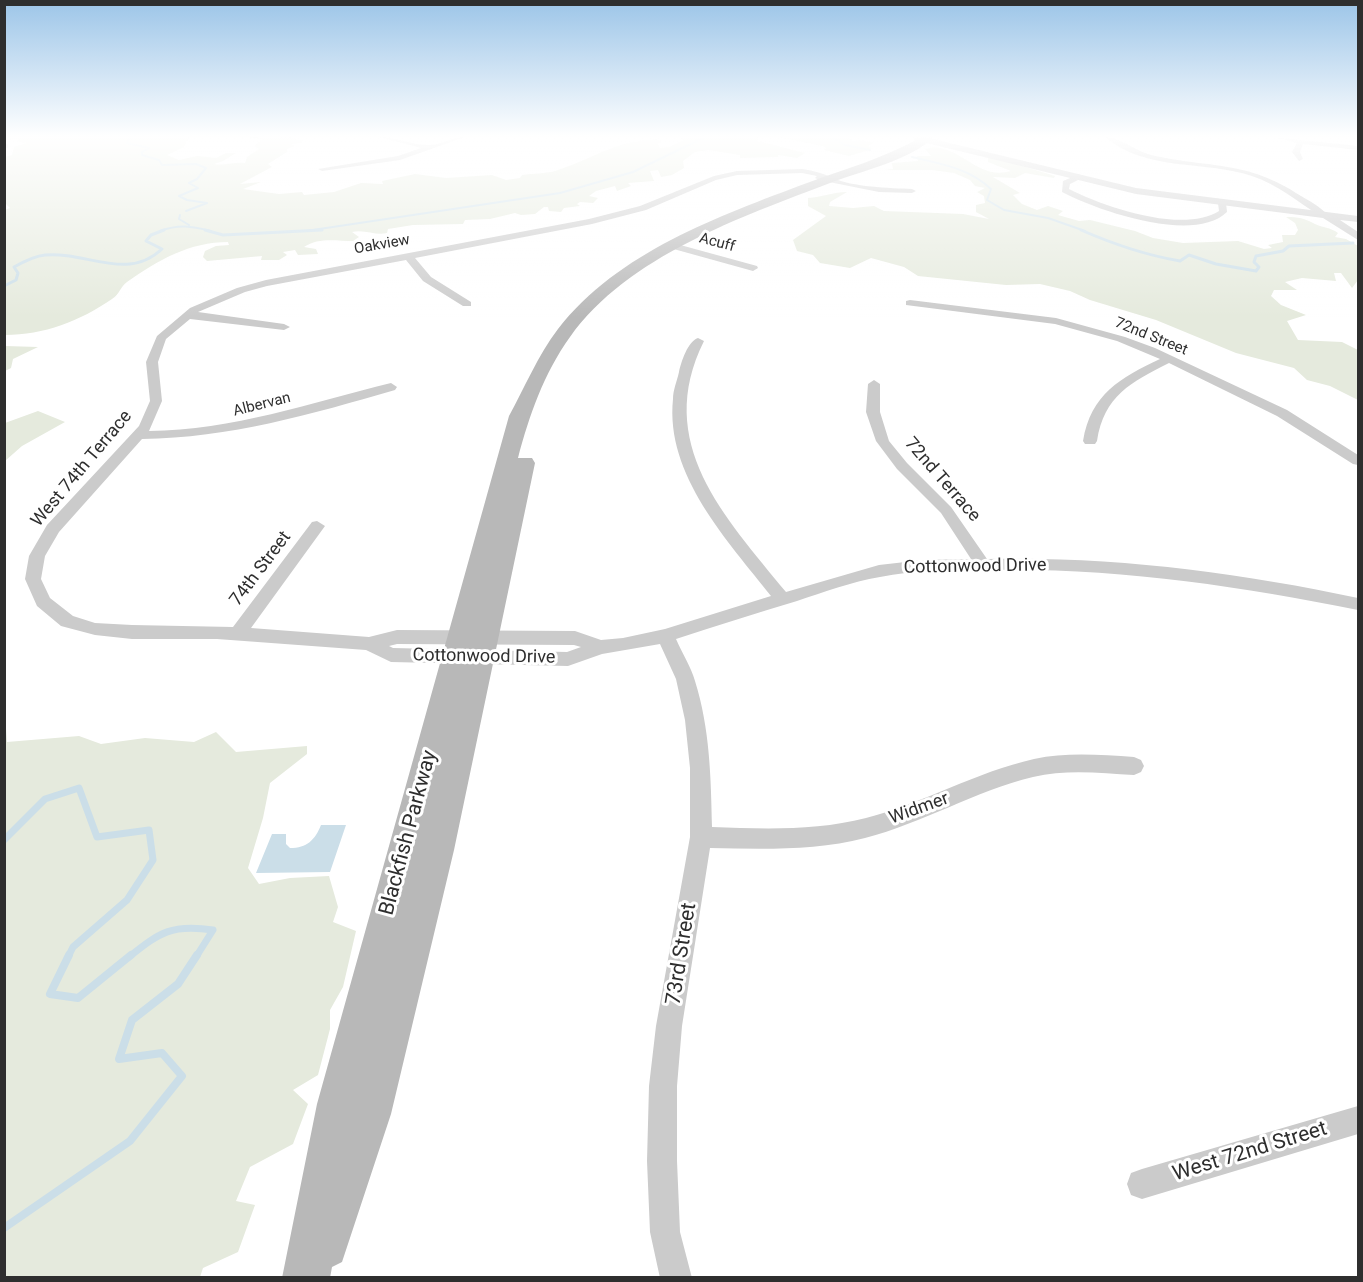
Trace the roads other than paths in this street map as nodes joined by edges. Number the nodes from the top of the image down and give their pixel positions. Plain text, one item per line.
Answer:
1 (668, 197) edge
2 (785, 197) edge
3 (1076, 197) edge
4 (1178, 197) edge
5 (1294, 197) edge
6 (1222, 203) junction
7 (1323, 214) junction
8 (1359, 219) edge
9 (1359, 237) edge
10 (673, 246) junction
11 (407, 255) junction
12 (753, 268) dead end
13 (910, 303) dead end
14 (467, 304) dead end
15 (188, 315) junction
16 (284, 327) dead end
17 (698, 341) dead end
18 (1169, 359) junction
19 (874, 384) dead end
20 (391, 387) dead end
21 (138, 435) junction
22 (1090, 441) dead end
23 (1359, 461) edge
24 (317, 526) dead end
25 (982, 564) junction
26 (782, 598) junction
27 (1359, 604) edge
28 (237, 634) junction
29 (665, 636) junction
30 (471, 647) junction
31 (1134, 766) dead end
32 (701, 837) junction
33 (1359, 1120) edge
34 (1142, 1184) dead end
35 (306, 1278) edge
36 (315, 1278) edge
37 (676, 1278) edge

1 - 11 street, Oakview
2 - 10 main road, Blackfish Parkway
3 - 6 street
4 - 6 street
5 - 7 street
6 - 7 street
7 - 8 street
7 - 9 street
10 - 12 street, Acuff
10 - 30 main road, Blackfish Parkway
11 - 14 street
11 - 15 street, Oakview
13 - 18 street, 72nd Street
15 - 16 street
15 - 21 street, West 74th Terrace
17 - 26 street
18 - 22 street
18 - 23 street, 72nd Street
19 - 25 street, 72nd Terrace
20 - 21 street, Albervan
21 - 28 street, West 74th Terrace
24 - 28 street, 74th Street
25 - 26 street, Cottonwood Drive
25 - 27 street, Cottonwood Drive
26 - 29 street, Cottonwood Drive
28 - 30 street, Cottonwood Drive
29 - 30 street, Cottonwood Drive
29 - 32 street, 73rd Street
30 - 35 main road, Blackfish Parkway
30 - 36 main road, Blackfish Parkway
31 - 32 street, Widmer
32 - 37 street, 73rd Street
33 - 34 street, West 72nd Street

